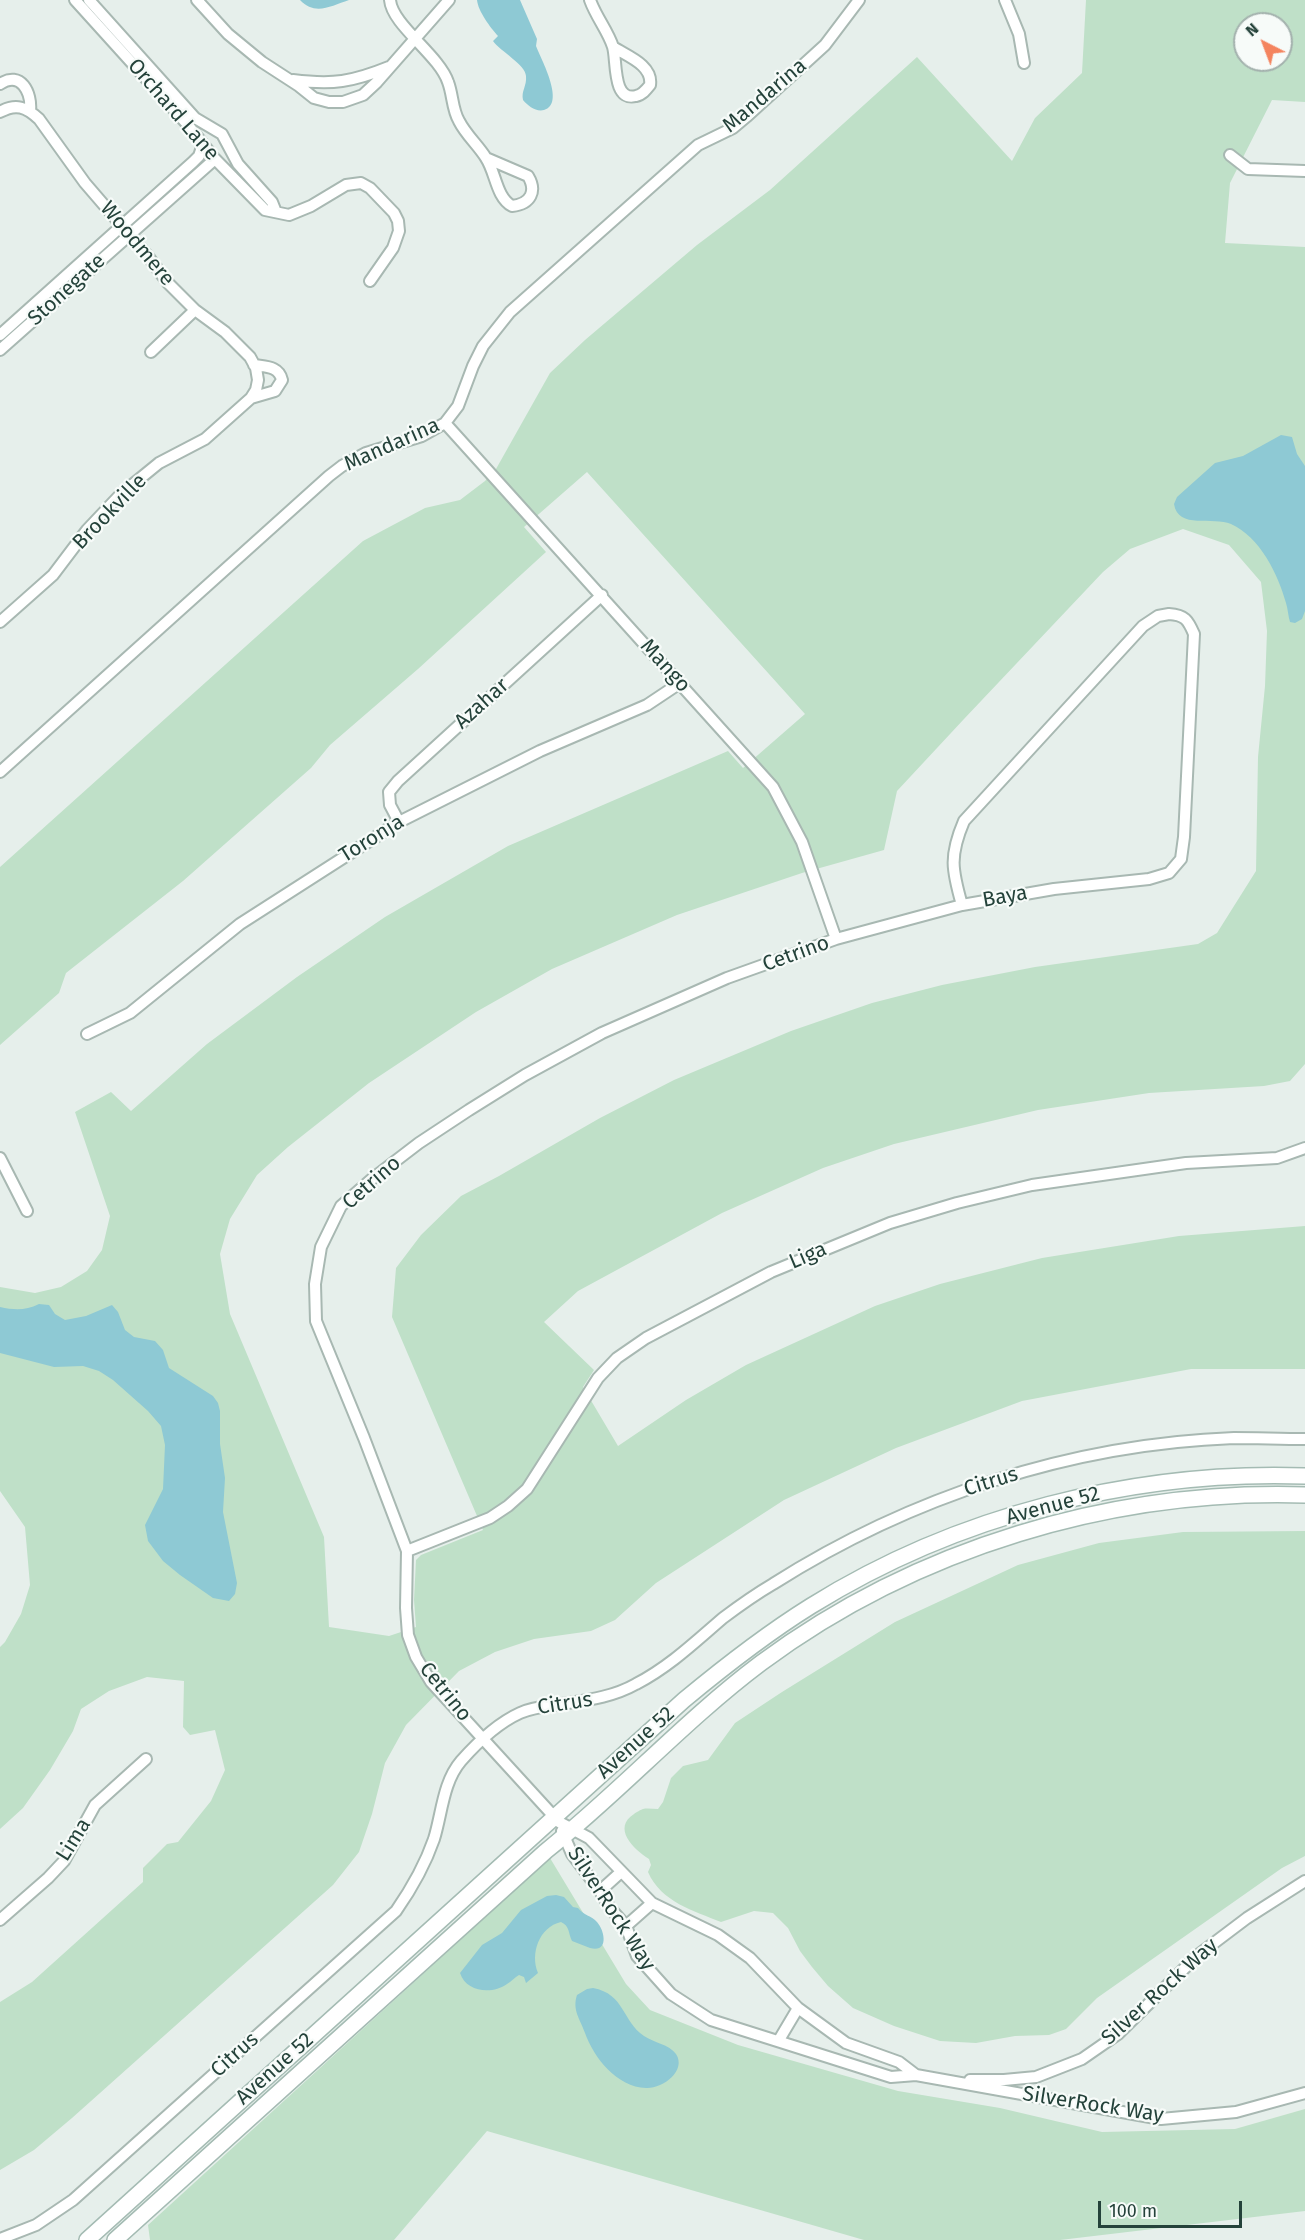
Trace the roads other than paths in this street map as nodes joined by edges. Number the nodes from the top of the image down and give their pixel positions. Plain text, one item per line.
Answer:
1 (75, 0) edge
2 (89, 0) edge
3 (197, 0) edge
4 (390, 0) edge
5 (449, 0) edge
6 (591, 0) edge
7 (859, 0) edge
8 (1005, 0) edge
9 (416, 38) junction
10 (613, 47) junction
11 (1024, 63) dead end
12 (391, 67) junction
13 (290, 80) junction
14 (334, 83) junction
15 (0, 84) edge
16 (335, 102) junction
17 (4, 110) edge
18 (30, 111) junction
19 (203, 144) junction
20 (228, 145) junction
21 (1230, 155) dead end
22 (214, 158) junction
23 (486, 158) junction
24 (1305, 171) edge
25 (276, 212) junction
26 (125, 231) junction
27 (370, 281) dead end
28 (195, 310) junction
29 (4, 336) edge
30 (0, 350) edge
31 (151, 352) dead end
32 (254, 365) junction
33 (254, 394) junction
34 (445, 423) junction
35 (602, 595) junction
36 (0, 622) edge
37 (680, 683) junction
38 (0, 772) edge
39 (399, 822) junction
40 (962, 905) junction
41 (836, 939) junction
42 (87, 1034) dead end
43 (1305, 1148) edge
44 (0, 1158) edge
45 (27, 1211) dead end
46 (1305, 1439) edge
47 (1305, 1476) edge
48 (1305, 1495) edge
49 (407, 1551) junction
50 (484, 1739) junction
51 (146, 1759) dead end
52 (562, 1826) junction
53 (621, 1872) junction
54 (1305, 1881) edge
55 (600, 1891) junction
56 (652, 1903) junction
57 (0, 1920) edge
58 (626, 1926) junction
59 (798, 2008) junction
60 (779, 2040) junction
61 (916, 2075) junction
62 (933, 2079) junction
63 (1305, 2093) edge
64 (0, 2239) edge
65 (119, 2239) edge
66 (87, 2240) edge

1 - 19 street, Orchard Lane
2 - 20 street, Orchard Lane
3 - 13 street
4 - 9 street
5 - 9 street
6 - 10 street
7 - 34 street, Mandarina
8 - 11 street
9 - 12 street
9 - 23 street
10 - 10 street
12 - 14 street
12 - 16 street
13 - 14 street
13 - 16 street
14 - 16 street
15 - 18 street
17 - 18 street
18 - 26 street, Woodmere
19 - 22 street, Orchard Lane
19 - 26 street, Stonegate
20 - 22 street, Stonegate
20 - 25 street, Orchard Lane
21 - 24 street
22 - 25 street, Orchard Lane
22 - 26 street, Stonegate
23 - 23 street
25 - 27 street
26 - 28 street, Woodmere
26 - 29 street, Stonegate
28 - 31 street
28 - 32 street, Woodmere
29 - 30 street, Stonegate
32 - 33 street
32 - 33 street, Brookville
33 - 36 street, Brookville
34 - 35 street, Mango
34 - 38 street, Mandarina
35 - 37 street, Mango
35 - 39 street, Azahar
37 - 39 street, Toronja
37 - 41 street, Mango
39 - 42 street, Toronja
40 - 40 street, Baya
40 - 41 street, Cetrino
41 - 49 street, Cetrino
43 - 49 street, Liga
44 - 45 street
46 - 50 street, Citrus
47 - 52 main road, Avenue 52
48 - 52 main road, Avenue 52
49 - 50 street, Cetrino
50 - 52 street, Cetrino
50 - 64 street, Citrus
51 - 57 street, Lima
52 - 53 street, SilverRock Way
52 - 55 street, SilverRock Way
52 - 65 main road, Avenue 52
52 - 66 main road, Avenue 52
53 - 55 street
53 - 56 street, SilverRock Way
54 - 62 street, Silver Rock Way
55 - 58 street, SilverRock Way
56 - 58 street
56 - 59 street, SilverRock Way
58 - 60 street, SilverRock Way
59 - 60 street
59 - 61 street, SilverRock Way
60 - 61 street, SilverRock Way
61 - 62 street, SilverRock Way
62 - 63 street, SilverRock Way

